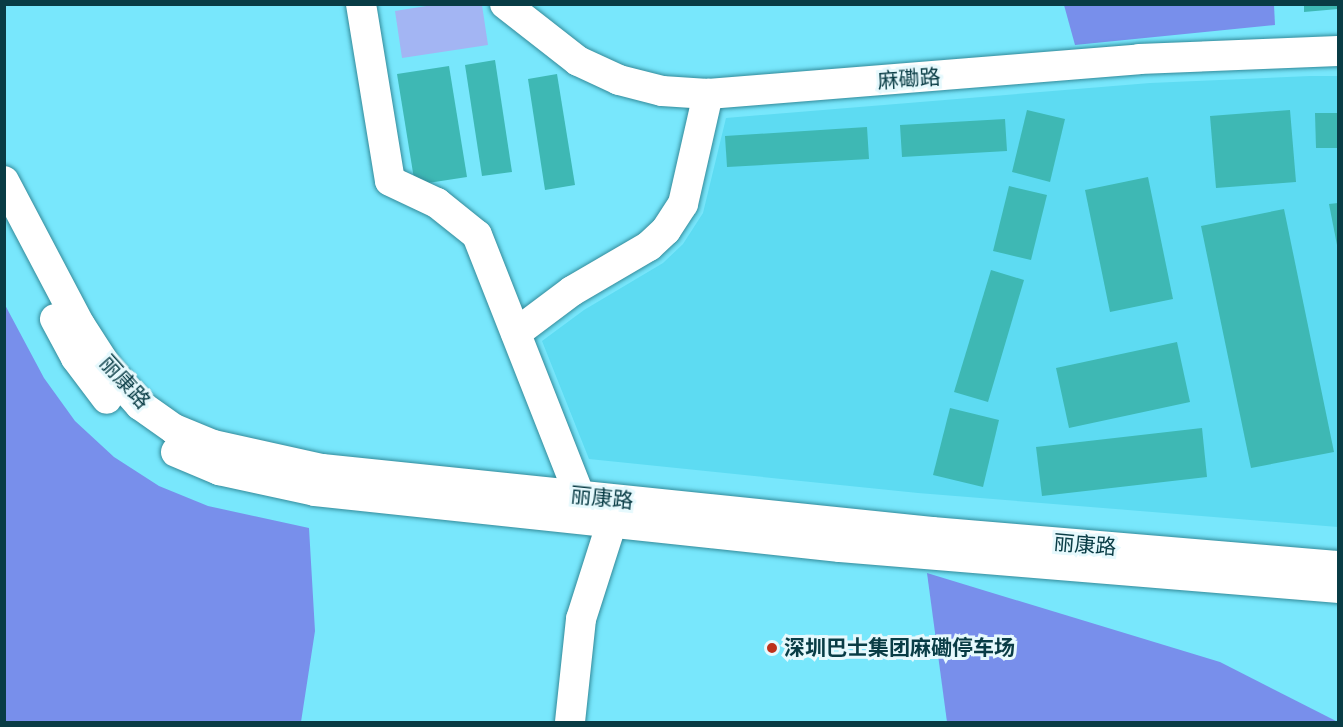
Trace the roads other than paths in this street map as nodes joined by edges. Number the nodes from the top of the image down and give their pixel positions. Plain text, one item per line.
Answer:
1 (361, 4) edge
2 (504, 4) edge
3 (1338, 51) edge
4 (708, 94) junction
5 (4, 181) edge
6 (4, 224) edge
7 (516, 333) junction
8 (580, 496) junction
9 (615, 511) junction
10 (1338, 566) edge
11 (1338, 588) edge
12 (570, 723) edge

1 - 7 street
2 - 4 street, 麻磡路
3 - 4 street, 麻磡路
4 - 7 street
5 - 8 street, 丽康路
6 - 9 street, 丽康路
7 - 8 street
8 - 9 street, 丽康路
9 - 10 street, 丽康路
9 - 11 street, 丽康路
9 - 12 street

